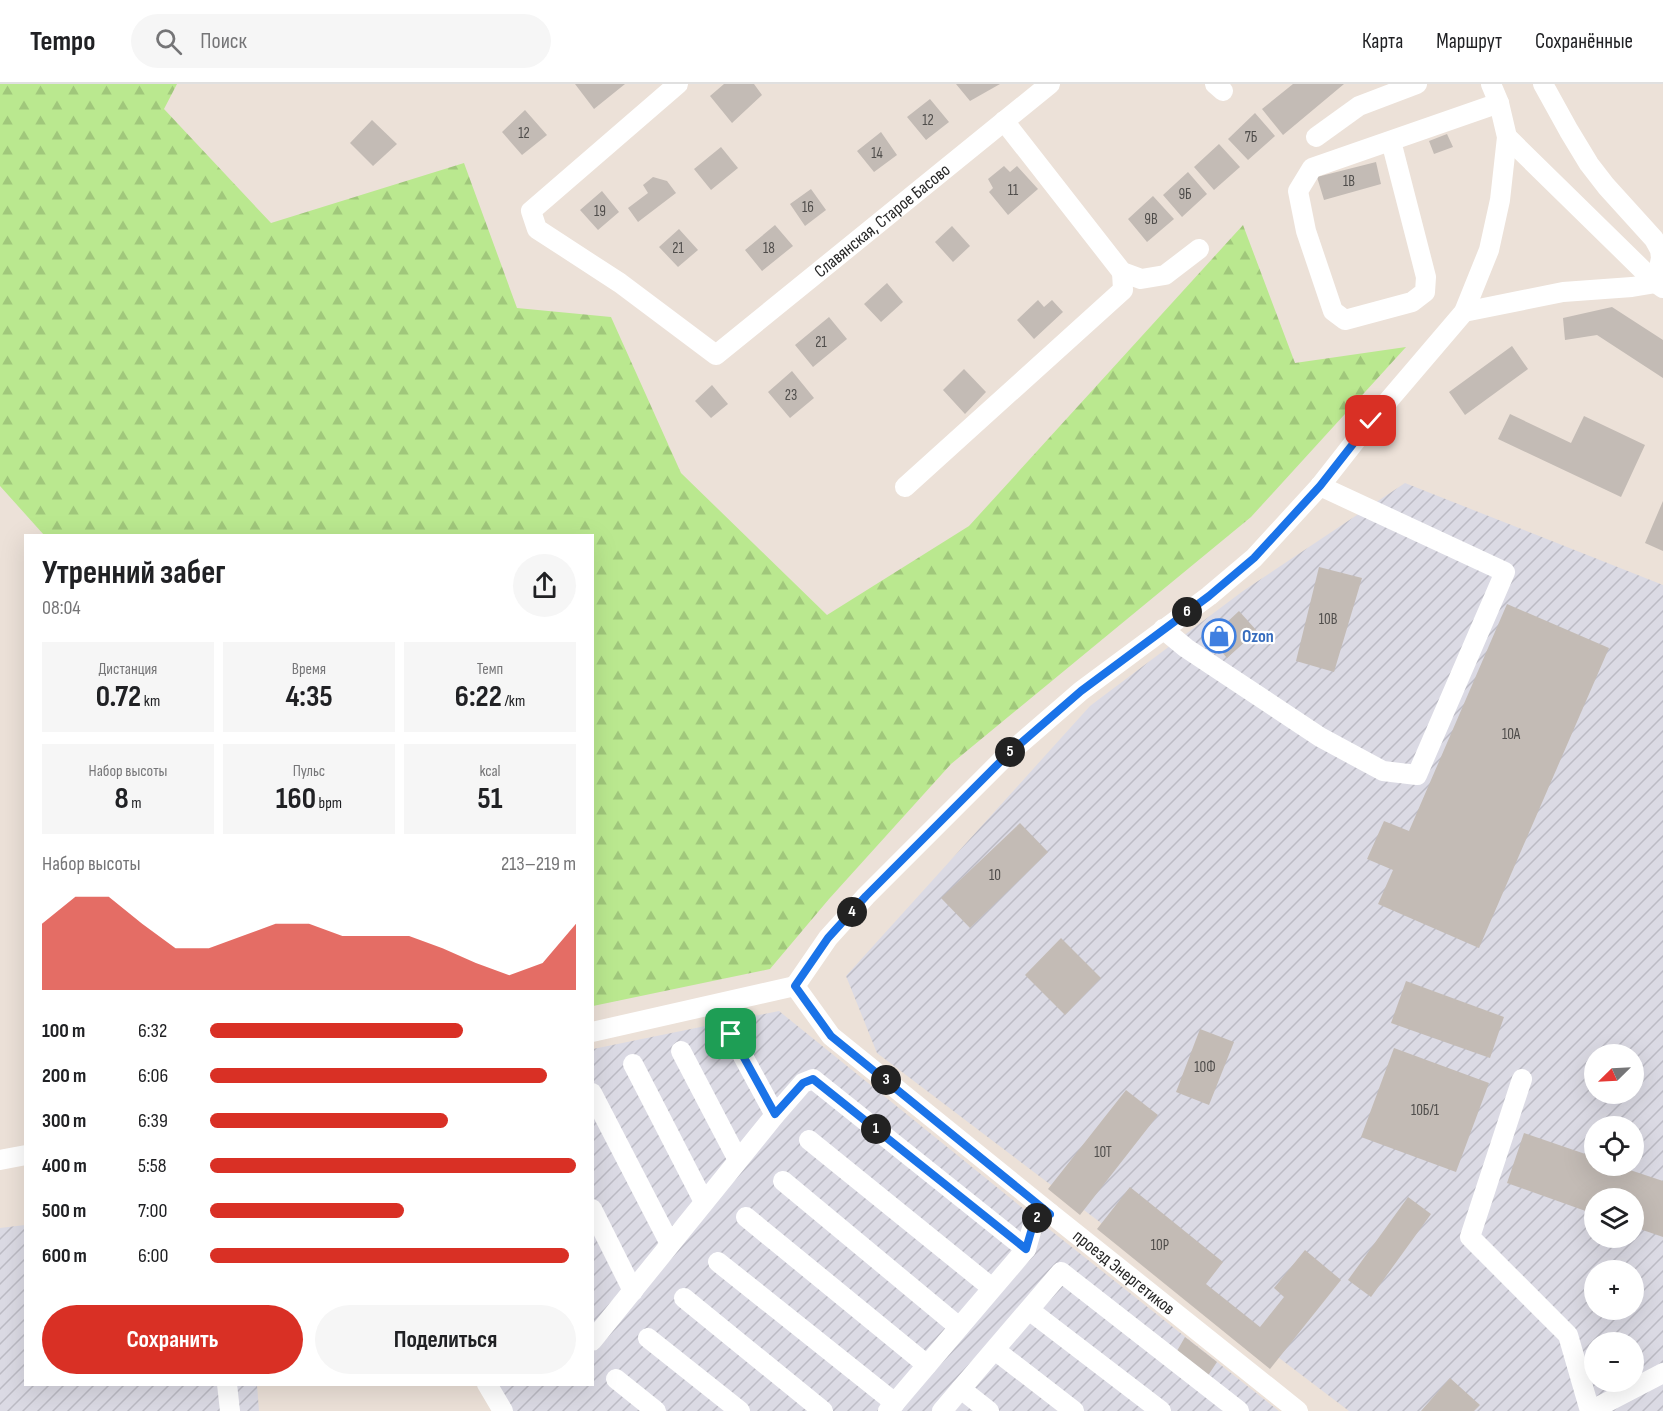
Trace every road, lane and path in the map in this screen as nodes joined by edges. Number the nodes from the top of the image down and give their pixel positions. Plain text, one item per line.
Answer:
1 (678, 84) edge
2 (1050, 84) edge
3 (1417, 84) edge
4 (1491, 84) edge
5 (1543, 84) edge
6 (1499, 103) junction
7 (1004, 121) junction
8 (1317, 137) dead end
9 (1507, 137) junction
10 (1390, 141) junction
11 (1199, 249) dead end
12 (1122, 272) junction
13 (1661, 285) edge
14 (1464, 312) junction
15 (1320, 486) junction
16 (905, 487) dead end
17 (1163, 629) junction
18 (795, 986) junction
19 (594, 1032) edge
20 (731, 1034) dead end
21 (681, 1051) dead end
22 (633, 1064) dead end
23 (1522, 1079) dead end
24 (594, 1097) edge
25 (775, 1114) junction
26 (809, 1140) dead end
27 (24, 1155) edge
28 (0, 1160) edge
29 (738, 1160) junction
30 (783, 1181) dead end
31 (704, 1202) junction
32 (594, 1213) edge
33 (1050, 1214) junction
34 (746, 1217) dead end
35 (670, 1244) junction
36 (1026, 1249) junction
37 (718, 1262) dead end
38 (992, 1288) junction
39 (633, 1291) junction
40 (684, 1298) dead end
41 (1029, 1310) junction
42 (959, 1327) junction
43 (594, 1333) edge
44 (648, 1338) dead end
45 (995, 1350) junction
46 (927, 1365) junction
47 (1663, 1373) edge
48 (616, 1379) dead end
49 (227, 1386) edge
50 (488, 1386) edge
51 (961, 1389) junction
52 (891, 1407) edge
53 (230, 1411) edge
54 (503, 1411) edge
55 (656, 1411) edge
56 (740, 1411) edge
57 (824, 1411) edge
58 (942, 1411) edge
59 (989, 1411) edge
60 (1074, 1411) edge
61 (1161, 1411) edge
62 (1239, 1411) edge
63 (1298, 1411) edge
64 (1590, 1411) edge

1 - 7 street, Славянская, Старое Басово
2 - 7 street, Славянская, Старое Басово
3 - 8 street
4 - 6 street
5 - 13 street
6 - 9 street
6 - 10 street
7 - 12 street
9 - 13 street
9 - 14 street
10 - 10 street
11 - 12 street
12 - 16 street
13 - 14 street
14 - 15 street
15 - 17 street
15 - 17 street
17 - 18 street
18 - 19 street
18 - 33 street, проезд Энергетиков
20 - 25 street
21 - 29 street
22 - 31 street
23 - 64 street
24 - 35 street
25 - 29 street
25 - 36 street
26 - 38 street
27 - 28 street
29 - 31 street
30 - 42 street
31 - 35 street
32 - 39 street
33 - 36 street
33 - 63 street, проезд Энергетиков
34 - 46 street
35 - 39 street
36 - 38 street
37 - 52 street
38 - 42 street
39 - 43 street
40 - 57 street
41 - 45 street
41 - 61 street
41 - 62 street
42 - 46 street
44 - 56 street
45 - 51 street
45 - 60 street
46 - 52 street
47 - 64 street
48 - 55 street
49 - 53 street
50 - 54 street
51 - 58 street
51 - 59 street

